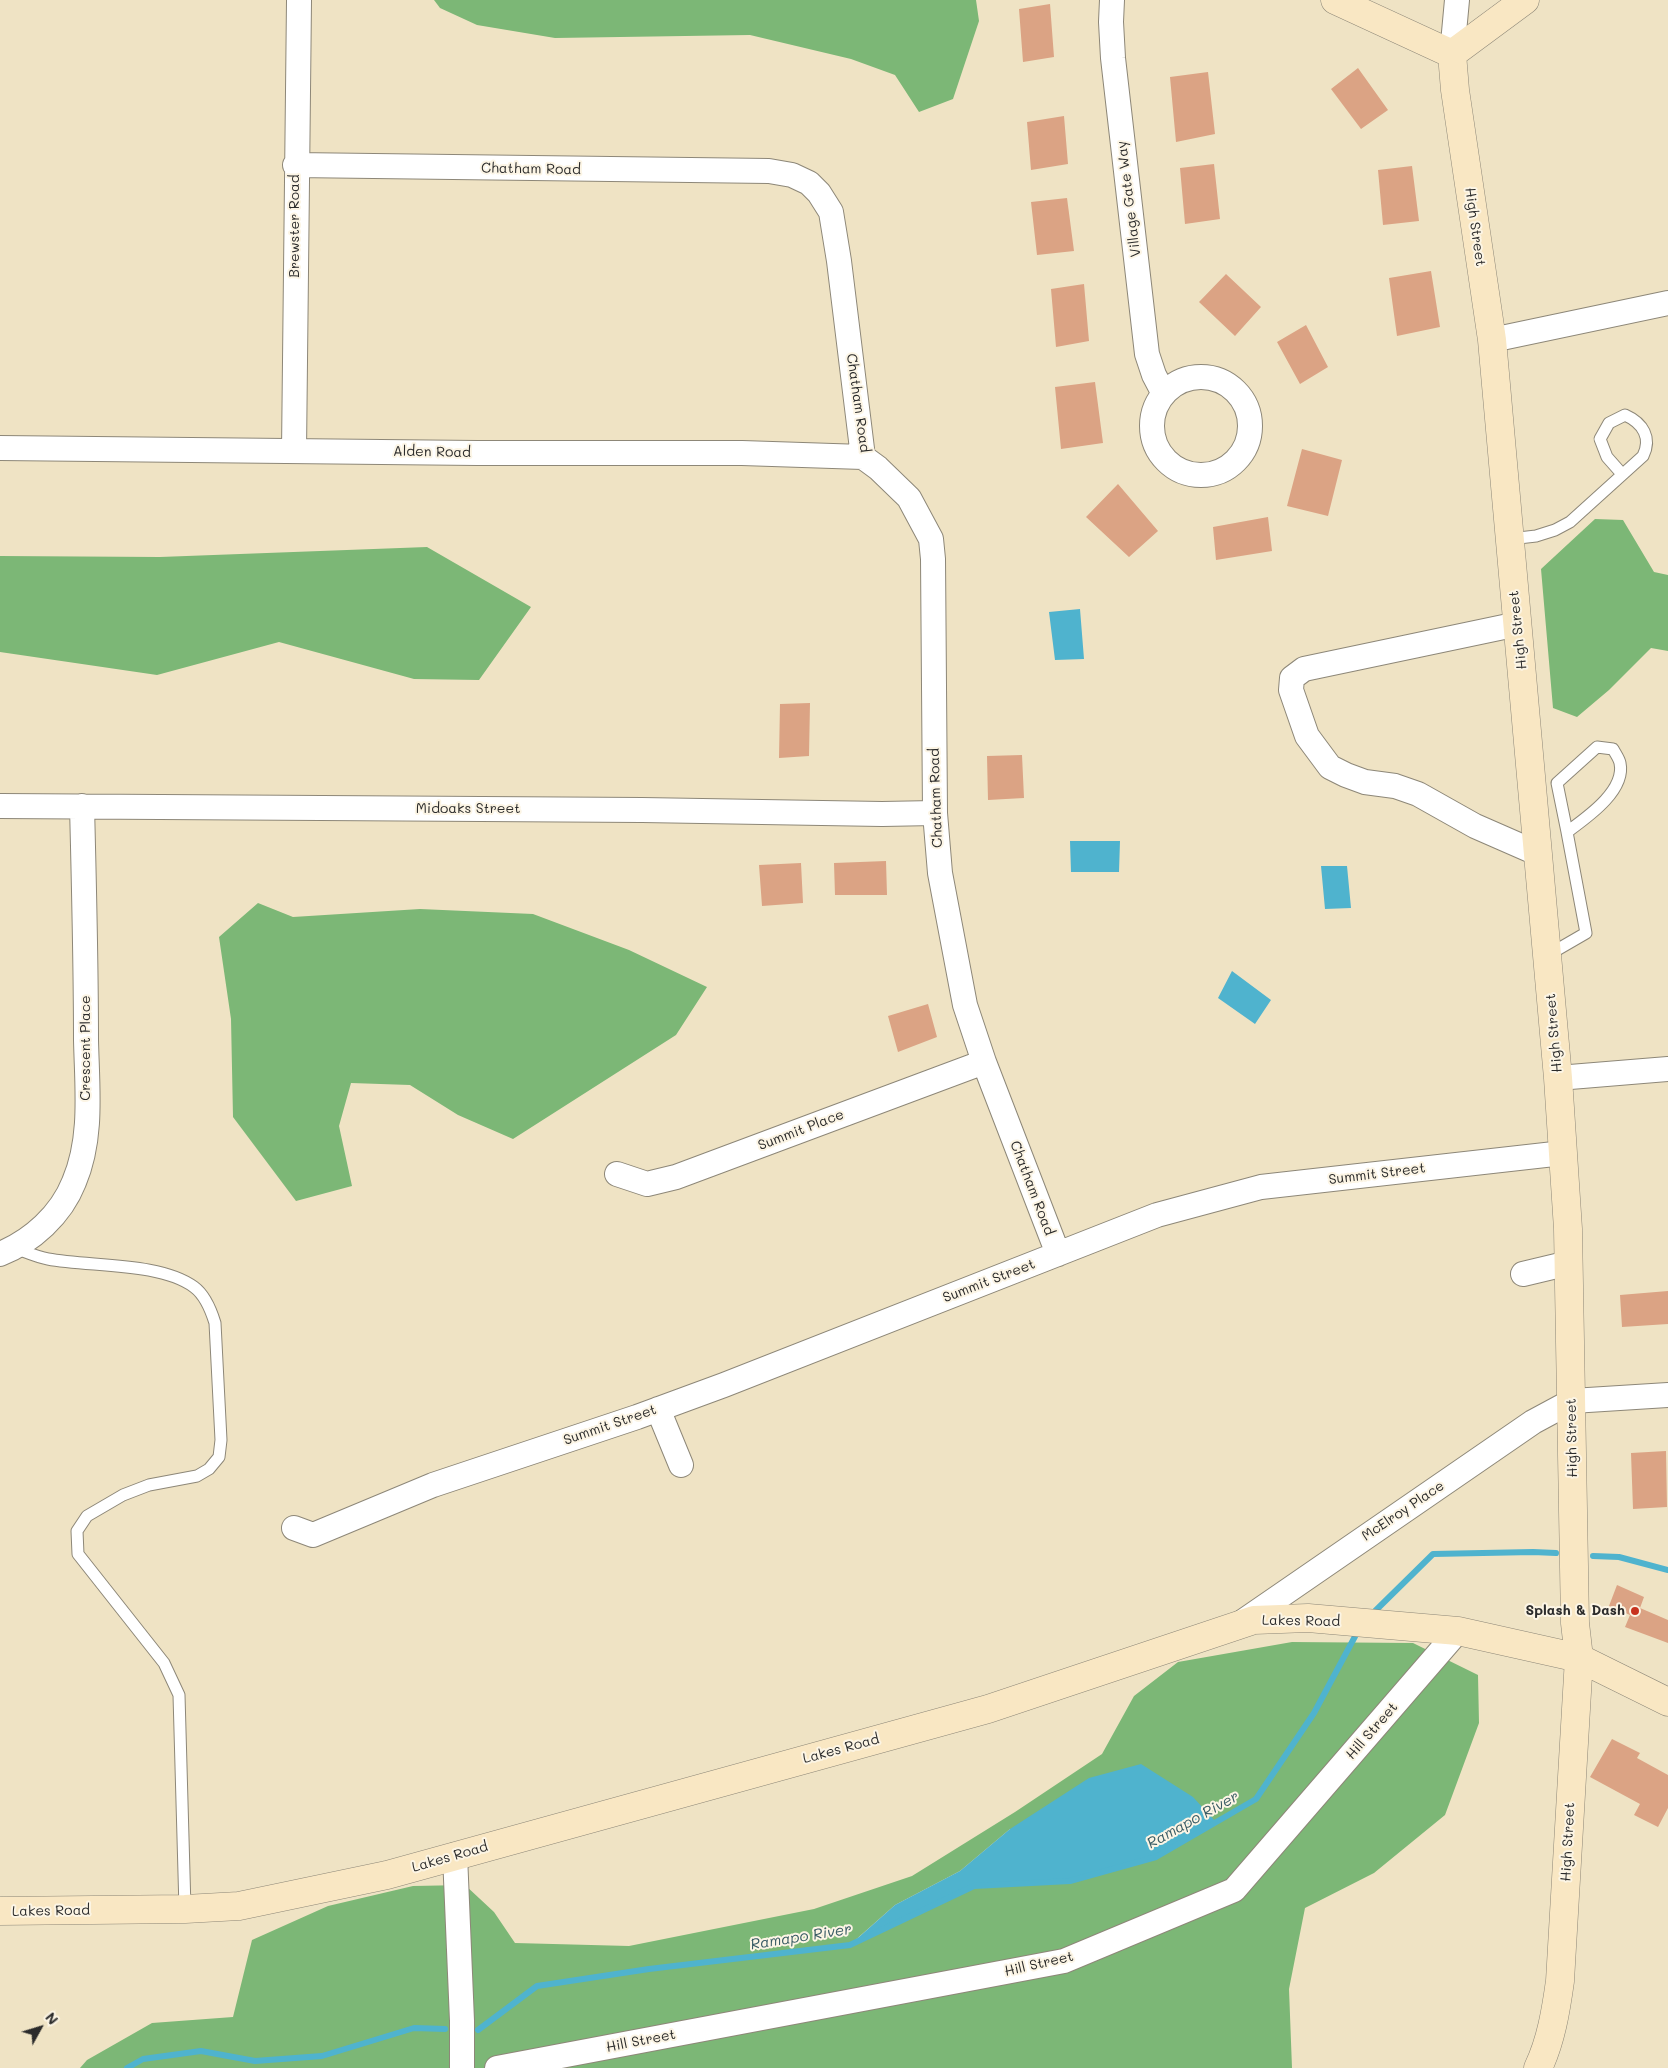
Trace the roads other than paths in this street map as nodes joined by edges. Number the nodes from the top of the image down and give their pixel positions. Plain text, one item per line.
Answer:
1 (1112, 0) edge
2 (1335, 0) edge
3 (1456, 0) edge
4 (1526, 0) edge
5 (299, 1) edge
6 (1452, 54) junction
7 (296, 165) junction
8 (1668, 304) edge
9 (1492, 340) junction
10 (1164, 394) junction
11 (0, 448) edge
12 (294, 450) junction
13 (863, 457) junction
14 (1622, 474) junction
15 (1508, 540) junction
16 (1518, 624) junction
17 (0, 806) edge
18 (82, 806) junction
19 (935, 813) junction
20 (1567, 832) junction
21 (1539, 854) junction
22 (1548, 954) junction
23 (984, 1062) junction
24 (1668, 1070) edge
25 (1558, 1078) junction
26 (1563, 1153) junction
27 (617, 1174) dead end
28 (8, 1251) edge
29 (1058, 1254) junction
30 (1569, 1263) junction
31 (1523, 1274) dead end
32 (1668, 1396) edge
33 (1572, 1401) junction
34 (658, 1409) junction
35 (681, 1465) dead end
36 (294, 1528) dead end
37 (1236, 1626) junction
38 (1458, 1631) junction
39 (1579, 1658) junction
40 (1668, 1702) edge
41 (455, 1855) junction
42 (185, 1909) junction
43 (0, 1911) edge
44 (462, 2068) edge
45 (498, 2068) edge
46 (1538, 2068) edge

1 - 10 street, Village Gate Way
2 - 6 street
3 - 6 street, High Street
4 - 6 street
5 - 7 street, Brewster Road
6 - 9 street, High Street
7 - 12 street, Brewster Road
7 - 13 street, Chatham Road
8 - 9 street
9 - 15 street, High Street
10 - 10 street
11 - 12 street, Alden Road
12 - 13 street, Alden Road
13 - 19 street, Chatham Road
14 - 14 lane
14 - 15 lane
15 - 16 street, High Street
16 - 21 street, High Street
16 - 21 street
17 - 18 street, Midoaks Street
18 - 19 street, Midoaks Street
18 - 28 street, Crescent Place
19 - 23 street, Chatham Road
20 - 20 lane
20 - 22 lane
21 - 22 street, High Street
22 - 25 street, High Street
23 - 27 street, Summit Place
23 - 29 street, Chatham Road
24 - 25 street
25 - 26 street, High Street
26 - 29 street, Summit Street
26 - 30 street, High Street
28 - 42 lane
29 - 34 street, Summit Street
30 - 31 street
30 - 33 street, High Street
32 - 33 street
33 - 37 street, McElroy Place
33 - 39 street, High Street
34 - 35 street
34 - 36 street, Summit Street
37 - 38 street, Lakes Road
37 - 41 street, Lakes Road
38 - 39 street, Lakes Road
38 - 45 street, Hill Street
39 - 40 street, Lakes Road
39 - 46 street, High Street
41 - 42 street, Lakes Road
41 - 44 street
42 - 43 street, Lakes Road

